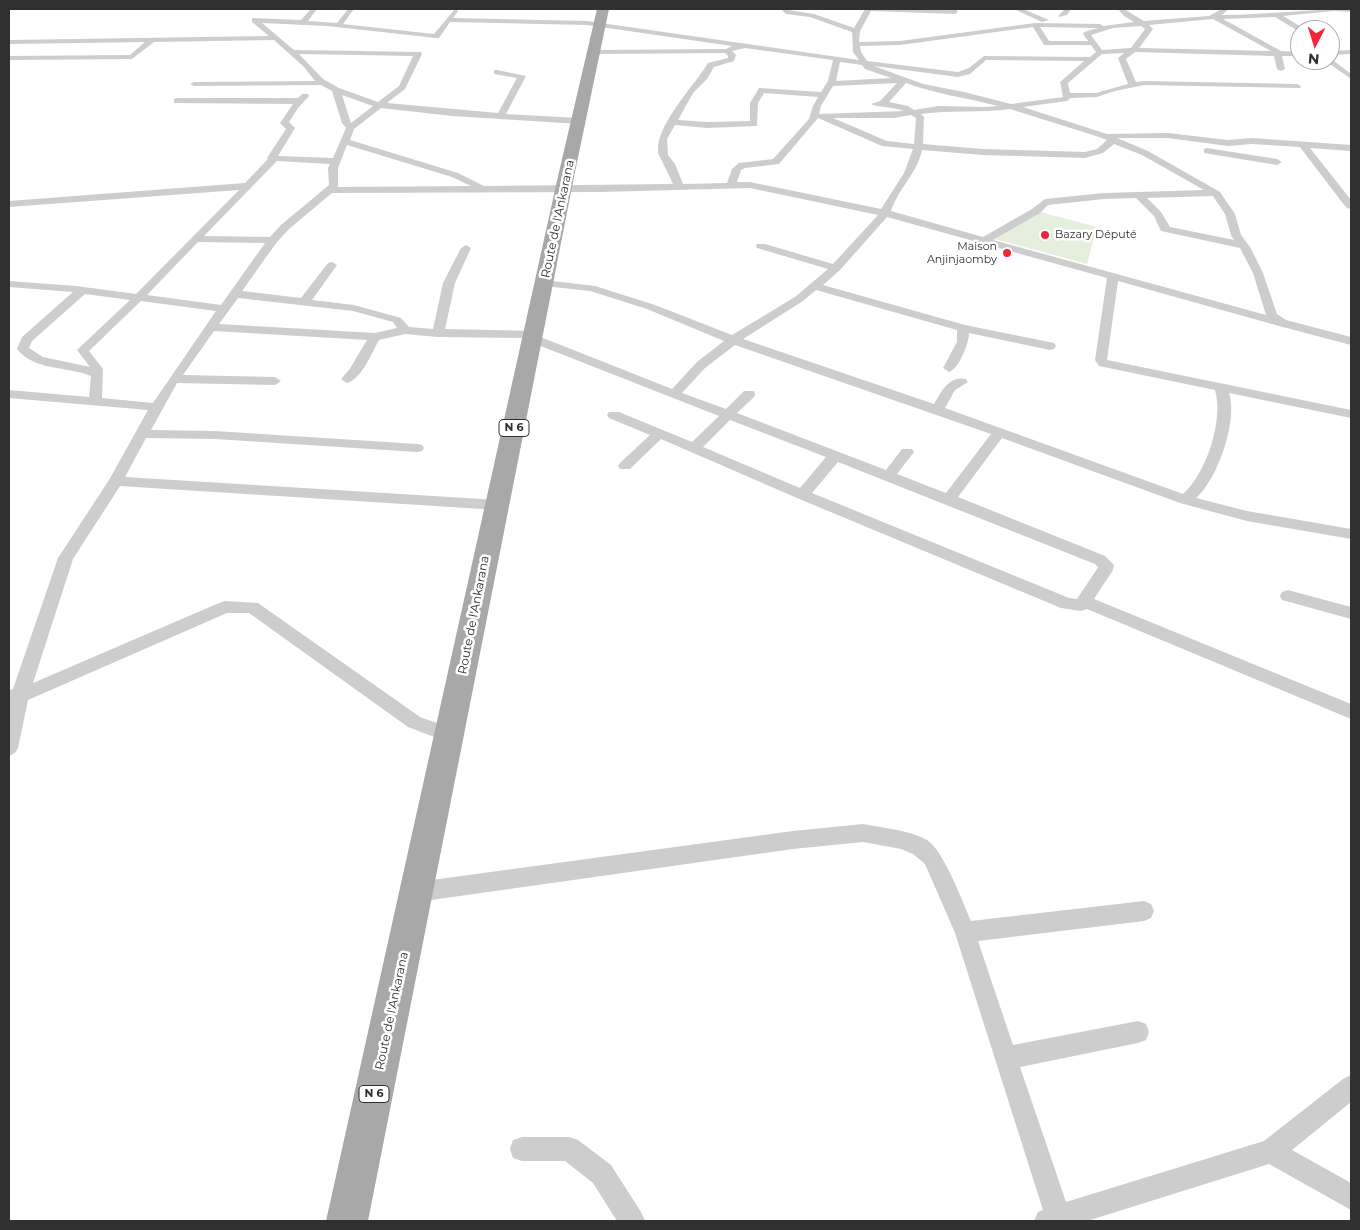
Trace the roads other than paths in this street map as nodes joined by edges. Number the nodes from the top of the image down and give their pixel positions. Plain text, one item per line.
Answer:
1 (314, 9) edge
2 (351, 9) edge
3 (457, 9) edge
4 (603, 9) edge
5 (784, 9) edge
6 (869, 9) edge
7 (953, 9) edge
8 (1017, 9) edge
9 (1068, 9) edge
10 (1120, 9) edge
11 (1226, 9) edge
12 (1265, 9) edge
13 (1334, 9) edge
14 (1351, 10) edge
15 (1155, 13) dead end
16 (1276, 14) junction
17 (1351, 15) edge
18 (1062, 16) junction
19 (1214, 16) junction
20 (449, 20) junction
21 (1045, 20) junction
22 (303, 23) junction
23 (1144, 23) junction
24 (1290, 23) edge
25 (600, 24) junction
26 (1066, 25) junction
27 (338, 26) junction
28 (1035, 26) junction
29 (1112, 26) junction
30 (256, 29) dead end
31 (266, 29) junction
32 (856, 31) junction
33 (436, 36) junction
34 (276, 38) junction
35 (152, 40) junction
36 (9, 42) edge
37 (36, 42) junction
38 (1094, 43) junction
39 (856, 44) junction
40 (751, 46) junction
41 (424, 48) junction
42 (1133, 50) junction
43 (727, 51) junction
44 (292, 52) junction
45 (594, 52) junction
46 (1100, 52) junction
47 (1279, 54) junction
48 (1290, 54) edge
49 (13, 58) edge
50 (838, 58) junction
51 (1092, 59) junction
52 (864, 62) junction
53 (9, 64) edge
54 (1340, 68) edge
55 (1281, 69) dead end
56 (496, 72) dead end
57 (1351, 77) edge
58 (904, 80) junction
59 (319, 82) junction
60 (194, 84) dead end
61 (830, 84) junction
62 (1133, 86) junction
63 (1297, 86) dead end
64 (336, 90) junction
65 (823, 95) junction
66 (1067, 97) junction
67 (177, 101) dead end
68 (300, 101) junction
69 (883, 103) junction
70 (864, 104) dead end
71 (380, 105) junction
72 (1009, 106) junction
73 (820, 110) junction
74 (914, 112) junction
75 (501, 116) junction
76 (579, 122) junction
77 (671, 122) junction
78 (350, 128) junction
79 (1086, 130) junction
80 (1113, 140) junction
81 (345, 141) junction
82 (1176, 146) dead end
83 (1304, 146) junction
84 (919, 147) junction
85 (1351, 148) edge
86 (1195, 149) dead end
87 (275, 158) junction
88 (336, 161) junction
89 (1277, 162) dead end
90 (731, 185) junction
91 (248, 186) junction
92 (679, 186) junction
93 (488, 189) junction
94 (564, 189) junction
95 (330, 190) junction
96 (1215, 193) junction
97 (1140, 195) junction
98 (9, 204) edge
99 (1351, 206) edge
100 (885, 213) junction
101 (196, 238) junction
102 (273, 240) junction
103 (983, 241) junction
104 (1243, 245) junction
105 (761, 246) dead end
106 (466, 248) dead end
107 (332, 265) dead end
108 (836, 268) junction
109 (1113, 277) junction
110 (544, 283) junction
111 (9, 284) edge
112 (814, 286) junction
113 (82, 290) junction
114 (235, 294) junction
115 (139, 297) junction
116 (304, 302) junction
117 (225, 309) junction
118 (1283, 324) junction
119 (212, 327) junction
120 (963, 328) junction
121 (405, 330) junction
122 (438, 333) junction
123 (533, 336) junction
124 (375, 337) junction
125 (732, 340) junction
126 (1351, 341) edge
127 (1050, 346) dead end
128 (949, 368) dead end
129 (98, 374) junction
130 (175, 379) junction
131 (347, 379) dead end
132 (275, 381) dead end
133 (962, 382) dead end
134 (1221, 387) junction
135 (9, 394) edge
136 (674, 394) junction
137 (749, 394) dead end
138 (96, 401) junction
139 (158, 407) junction
140 (937, 410) junction
141 (1351, 414) edge
142 (614, 415) dead end
143 (728, 415) junction
144 (659, 433) junction
145 (999, 433) junction
146 (143, 434) junction
147 (417, 448) dead end
148 (694, 448) junction
149 (907, 452) dead end
150 (835, 456) junction
151 (625, 466) dead end
152 (888, 476) junction
153 (116, 481) junction
154 (802, 495) junction
155 (949, 499) junction
156 (1184, 500) junction
157 (498, 505) junction
158 (1351, 534) edge
159 (1288, 596) dead end
160 (1084, 601) junction
161 (1351, 613) edge
162 (15, 696) edge
163 (1351, 712) edge
164 (450, 736) junction
165 (9, 748) edge
166 (417, 892) junction
167 (1144, 911) dead end
168 (965, 932) junction
169 (1138, 1032) dead end
170 (1006, 1058) junction
171 (1351, 1086) edge
172 (522, 1149) dead end
173 (1272, 1151) junction
174 (1351, 1197) edge
175 (1054, 1220) edge
176 (347, 1221) edge
177 (632, 1221) edge

1 - 22 street
2 - 27 street
3 - 20 street
4 - 25 main road, Route de l'Ankarana / N 6
5 - 32 street
6 - 7 street
6 - 32 street
8 - 21 street
9 - 18 street
10 - 23 street
11 - 19 street
12 - 16 street
13 - 14 street
13 - 16 street
13 - 17 street
15 - 23 street
16 - 19 street
16 - 24 street
18 - 21 street
18 - 26 street
19 - 23 street
19 - 47 street
20 - 25 street
20 - 33 street
21 - 28 street
22 - 27 street
22 - 31 street
23 - 29 street
23 - 42 street
25 - 40 street
25 - 45 main road, Route de l'Ankarana / N 6
26 - 28 street
26 - 29 street
27 - 33 street
28 - 38 street
28 - 39 street
29 - 38 street
30 - 31 street
31 - 34 street
32 - 39 street
33 - 41 street
34 - 35 street
34 - 44 street
35 - 37 street
35 - 49 street
36 - 37 street
37 - 49 street
38 - 46 street
39 - 52 street
40 - 43 street
40 - 50 street
41 - 44 street
41 - 71 street
42 - 46 street
42 - 47 street
42 - 62 street
43 - 45 street
43 - 77 street
44 - 59 street
45 - 76 main road, Route de l'Ankarana / N 6
46 - 51 street
47 - 48 street
47 - 55 street
49 - 53 street
50 - 52 street
50 - 61 street
51 - 52 street
51 - 66 street
52 - 58 street
54 - 57 street
56 - 75 street
58 - 61 street
58 - 69 street
58 - 72 street
59 - 60 street
59 - 64 street
59 - 68 street
61 - 65 street
62 - 63 street
62 - 66 street
64 - 71 street
64 - 78 street
65 - 73 street
65 - 77 street
66 - 72 street
66 - 79 street
67 - 68 street
68 - 87 street
69 - 70 street
69 - 74 street
71 - 75 street
71 - 78 street
72 - 74 street
72 - 79 street
73 - 74 street
73 - 84 street
73 - 90 street
74 - 84 street
75 - 76 street
76 - 94 main road, Route de l'Ankarana / N 6
77 - 92 street
78 - 81 street
79 - 80 street
80 - 82 street
80 - 83 street
80 - 84 street
80 - 96 street
81 - 88 street
81 - 93 street
83 - 85 street
83 - 99 street
84 - 100 street
86 - 89 street
87 - 88 street
87 - 91 street
88 - 95 street
90 - 92 street
90 - 100 street
91 - 98 street
91 - 101 street
92 - 94 street
93 - 94 street
93 - 95 street
94 - 110 main road, Route de l'Ankarana / N 6
95 - 102 street
96 - 97 street
96 - 104 street
97 - 103 street
97 - 104 street
100 - 103 street
100 - 108 street
101 - 102 street
101 - 115 street
102 - 114 street
103 - 109 street
104 - 118 street
105 - 108 street
106 - 122 street
107 - 116 street
108 - 112 street
109 - 118 street
109 - 134 street
110 - 123 main road, Route de l'Ankarana / N 6
110 - 125 street
111 - 113 street
112 - 120 street
112 - 125 street
113 - 115 street
113 - 129 street
114 - 116 street
114 - 117 street
115 - 117 street
115 - 129 street
116 - 121 street
117 - 119 street
118 - 126 street
119 - 124 street
119 - 130 street
120 - 127 street
120 - 128 street
121 - 122 street
121 - 124 street
122 - 123 street
123 - 136 street
123 - 157 main road, Route de l'Ankarana / N 6
124 - 131 street
125 - 136 street
125 - 140 street
129 - 138 street
130 - 132 street
130 - 139 street
133 - 140 street
134 - 141 street
134 - 156 street
135 - 138 street
136 - 143 street
137 - 143 street
138 - 139 street
139 - 146 street
140 - 145 street
142 - 144 street
143 - 148 street
143 - 150 street
144 - 148 street
144 - 151 street
145 - 155 street
145 - 156 street
146 - 147 street
146 - 153 street
148 - 154 street
149 - 152 street
150 - 152 street
150 - 154 street
152 - 155 street
153 - 157 street
153 - 162 street
154 - 160 street
155 - 160 street
156 - 158 street
157 - 164 main road, Route de l'Ankarana / N 6
159 - 161 street
160 - 163 street
162 - 164 street
162 - 165 street
164 - 166 main road, Route de l'Ankarana / N 6
166 - 168 street
166 - 176 main road, Route de l'Ankarana / N 6
167 - 168 street
168 - 170 street
169 - 170 street
170 - 175 street
171 - 173 street
172 - 177 street
173 - 174 street
173 - 175 street

